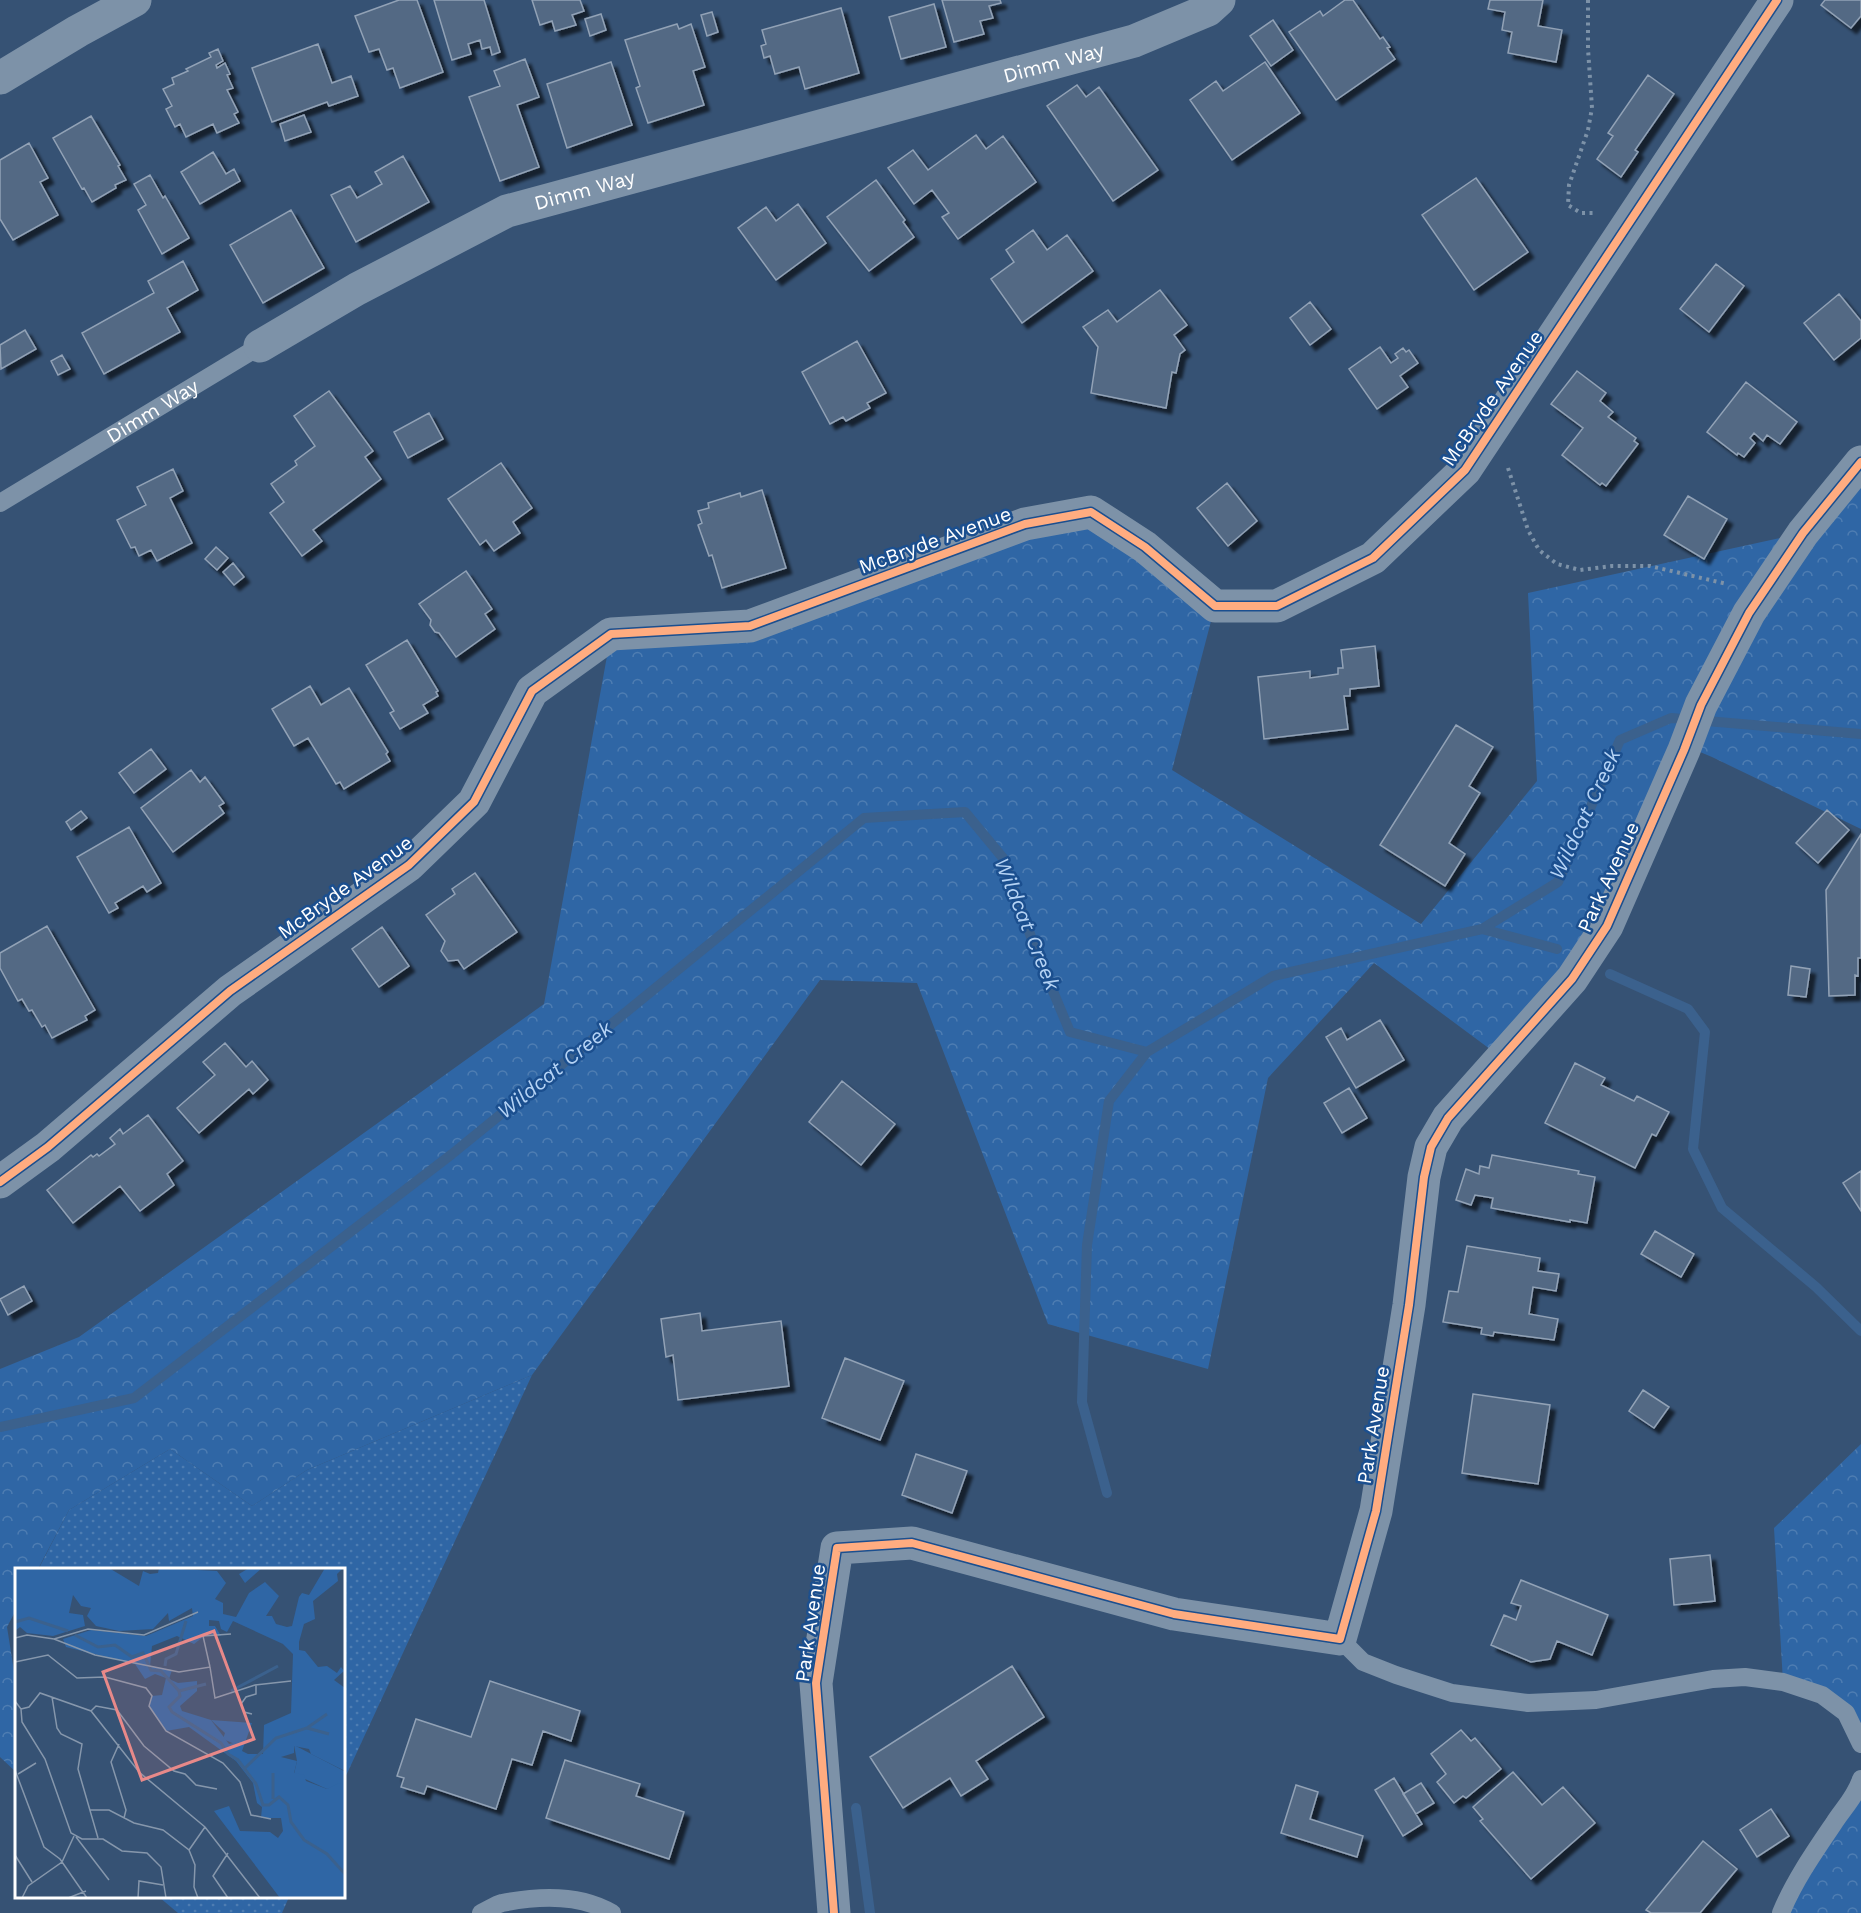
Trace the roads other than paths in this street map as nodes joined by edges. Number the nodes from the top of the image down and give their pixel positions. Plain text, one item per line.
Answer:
1 (135, 0) edge
2 (1219, 0) edge
3 (1777, 0) edge
4 (0, 78) edge
5 (261, 346) joint
6 (1861, 462) edge
7 (0, 503) edge
8 (0, 1182) edge
9 (1340, 1639) junction
10 (1861, 1744) edge
11 (1861, 1779) edge
12 (482, 1913) edge
13 (612, 1913) edge
14 (834, 1913) edge
15 (1781, 1913) edge

1 - 4 street
2 - 5 street, Dimm Way
3 - 8 street, McBryde Avenue
5 - 7 lane, Dimm Way
6 - 9 street, Park Avenue
9 - 10 lane
9 - 14 street, Park Avenue
11 - 15 lane
12 - 13 lane

